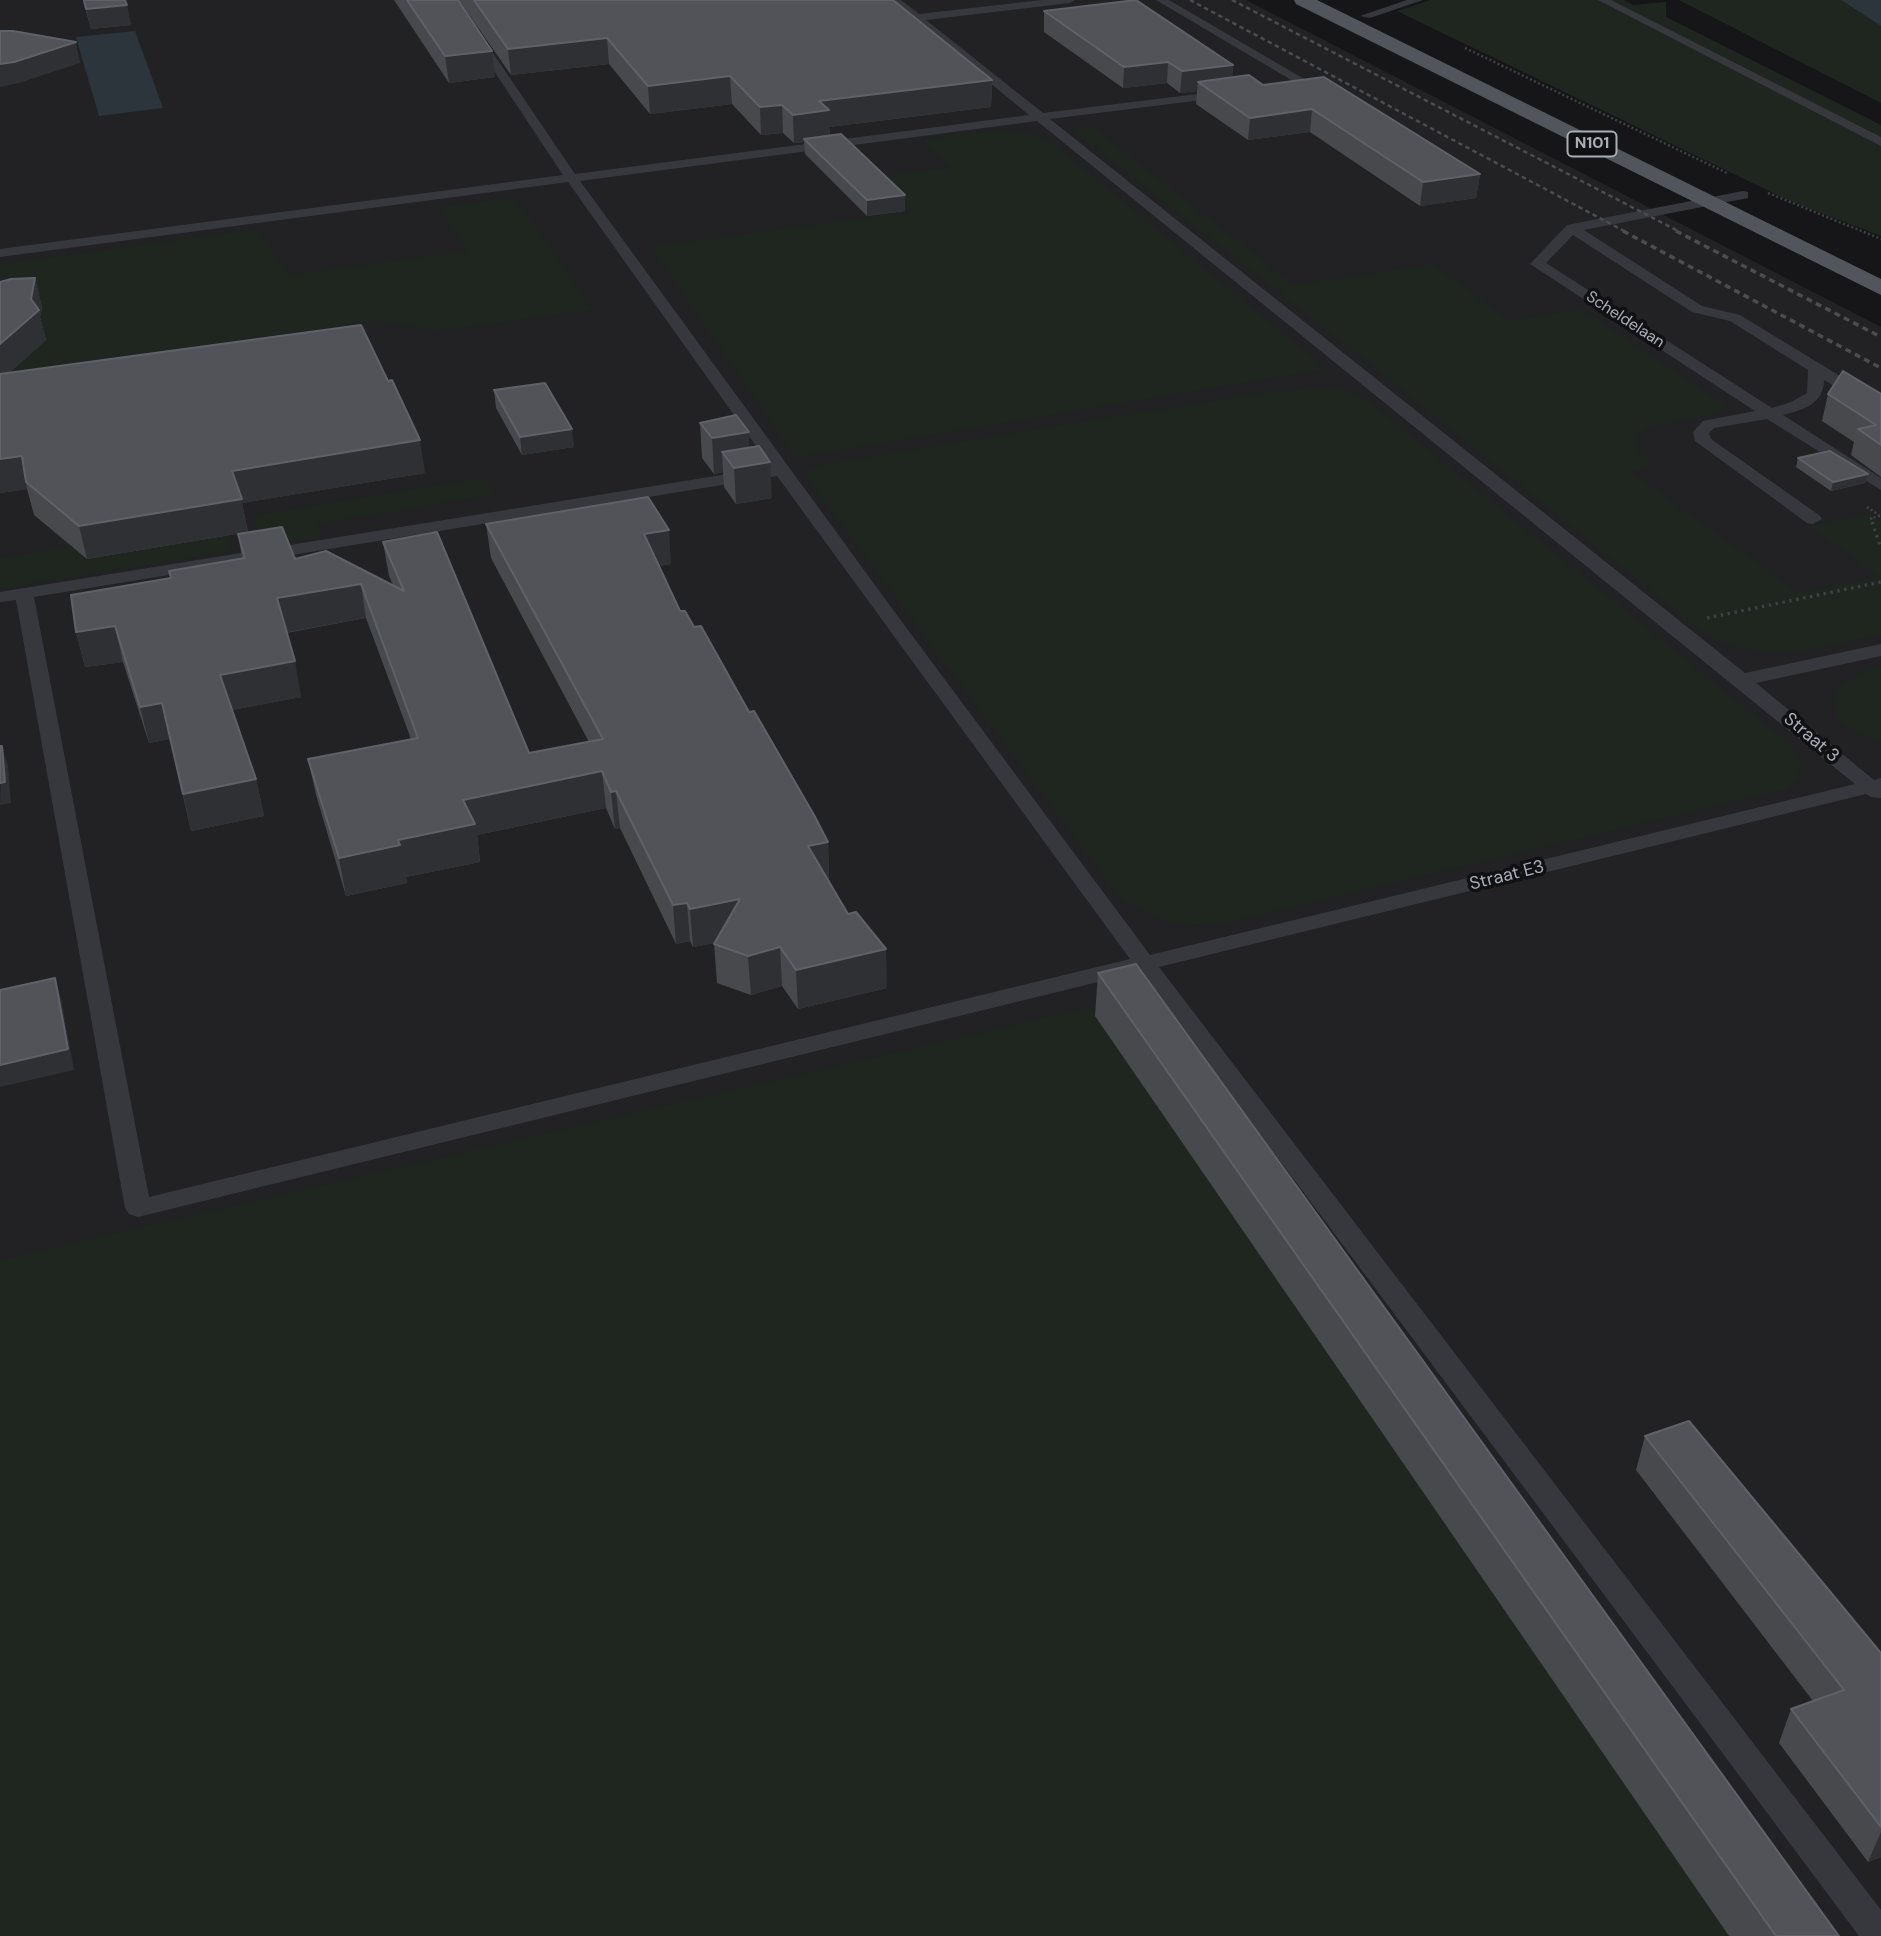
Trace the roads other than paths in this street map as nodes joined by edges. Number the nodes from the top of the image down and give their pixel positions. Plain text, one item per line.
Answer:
1 (452, 0) edge
2 (894, 0) edge
3 (1070, 0) edge
4 (1161, 0) edge
5 (1303, 0) edge
6 (1334, 0) edge
7 (1418, 0) edge
8 (1603, 0) edge
9 (1366, 16) junction
10 (915, 18) junction
11 (1039, 117) junction
12 (1881, 142) edge
13 (1651, 150) dead end
14 (571, 178) junction
15 (1708, 178) dead end
16 (1750, 191) joint
17 (1708, 202) junction
18 (1572, 228) junction
19 (0, 253) edge
20 (1881, 288) edge
21 (1816, 368) junction
22 (1881, 408) edge
23 (1769, 412) junction
24 (779, 471) junction
25 (1876, 481) edge
26 (1813, 519) dead end
27 (24, 593) junction
28 (0, 597) edge
29 (1881, 650) edge
30 (1741, 680) junction
31 (1877, 789) edge
32 (1144, 964) junction
33 (1880, 1936) edge

1 - 14 lane
2 - 10 lane, Straat 3
3 - 10 lane
4 - 11 lane
5 - 17 main road, N101
6 - 9 main road, N101
7 - 9 lane
8 - 12 lane
9 - 13 main road, N101
10 - 11 lane, Straat 3
11 - 14 lane
11 - 30 lane, Straat 3
14 - 19 lane
14 - 24 lane
15 - 16 main road
16 - 17 lane
17 - 18 lane
17 - 20 main road, N101
18 - 21 lane
18 - 23 lane, Scheldelaan
21 - 22 lane
21 - 23 lane
23 - 25 lane, Scheldelaan
23 - 26 lane
24 - 27 lane
24 - 32 lane
27 - 28 lane
27 - 32 lane, Straat E3
29 - 30 lane
30 - 31 lane, Straat 3
31 - 32 lane, Straat E3
32 - 33 lane

